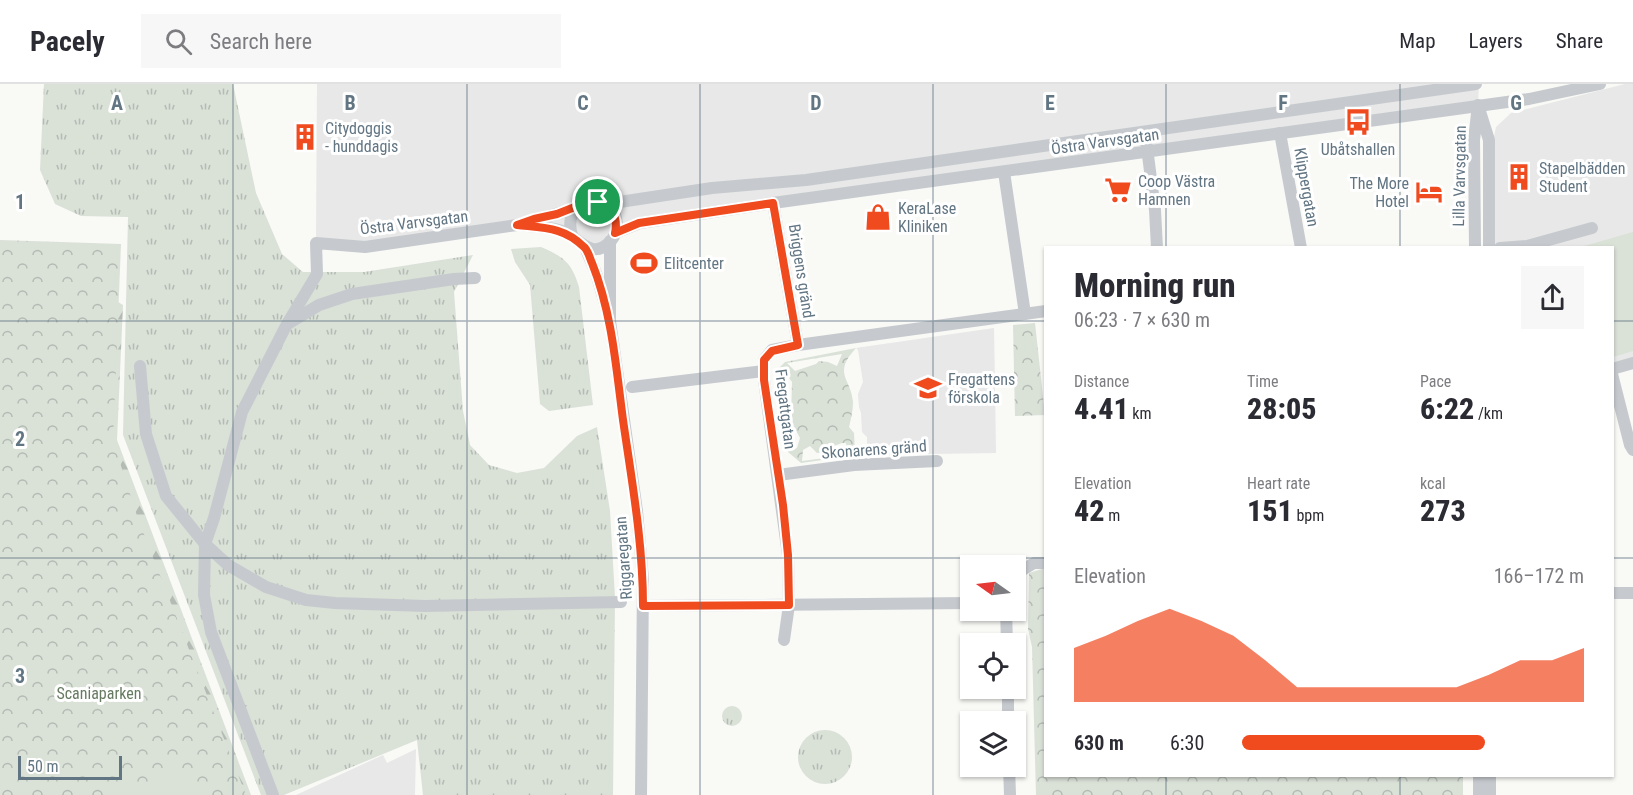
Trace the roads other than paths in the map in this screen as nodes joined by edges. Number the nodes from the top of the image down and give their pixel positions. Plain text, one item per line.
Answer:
1 (1478, 84) edge
2 (1600, 84) edge
3 (1478, 105) junction
4 (1145, 132) junction
5 (1281, 133) junction
6 (1148, 152) junction
7 (1004, 172) junction
8 (598, 202) junction
9 (773, 203) junction
10 (577, 208) junction
11 (517, 225) junction
12 (1592, 228) dead end
13 (572, 236) junction
14 (613, 237) junction
15 (1157, 246) edge
16 (1300, 246) edge
17 (1475, 246) edge
18 (1489, 246) edge
19 (1527, 246) edge
20 (585, 247) junction
21 (475, 278) dead end
22 (1044, 311) edge
23 (1025, 314) junction
24 (610, 321) junction
25 (287, 324) junction
26 (798, 345) junction
27 (1633, 363) edge
28 (140, 366) dead end
29 (1614, 368) edge
30 (764, 371) junction
31 (1614, 382) edge
32 (632, 387) dead end
33 (1633, 450) edge
34 (937, 462) dead end
35 (778, 475) junction
36 (205, 544) junction
37 (1044, 563) edge
38 (1026, 568) edge
39 (1614, 593) edge
40 (1633, 593) edge
41 (621, 602) dead end
42 (960, 603) edge
43 (789, 605) junction
44 (643, 606) junction
45 (784, 640) dead end
46 (1010, 777) edge
47 (1479, 777) edge
48 (1490, 777) edge
49 (273, 795) edge
50 (641, 795) edge
51 (1010, 795) edge
52 (1479, 795) edge
53 (1490, 795) edge

1 - 3 street, Lilla Varvsgatan
1 - 4 street, Östra Varvsgatan
2 - 3 street, Östra Varvsgatan
3 - 5 street, Östra Varvsgatan
3 - 17 street, Lilla Varvsgatan
3 - 18 street, Lilla Varvsgatan
4 - 6 street
4 - 8 street, Östra Varvsgatan
5 - 6 street, Östra Varvsgatan
5 - 16 street, Klippergatan
6 - 7 street, Östra Varvsgatan
6 - 15 street
7 - 9 street, Östra Varvsgatan
7 - 23 street
8 - 10 street
8 - 14 street
9 - 14 street, Östra Varvsgatan
9 - 26 street, Briggens gränd
10 - 11 street, Östra Varvsgatan
10 - 13 street
11 - 13 street, Östra Varvsgatan
11 - 25 street, Östra Varvsgatan
12 - 19 street
13 - 20 street
14 - 20 street
14 - 24 street, Riggaregatan
20 - 24 street, Riggaregatan
21 - 25 street
22 - 23 street, Fregattgatan
23 - 26 street, Fregattgatan
24 - 44 street, Riggaregatan
25 - 36 street
26 - 30 street, Fregattgatan
27 - 29 street
28 - 36 street
30 - 32 street
30 - 35 street, Fregattgatan
31 - 33 street
34 - 35 street, Skonarens gränd
35 - 43 street, Fregattgatan
36 - 41 street
36 - 49 street
37 - 38 street
39 - 40 street
42 - 43 street
43 - 44 street
43 - 45 street, Fregattgatan
44 - 50 street, Riggaregatan
46 - 51 street
47 - 52 street
48 - 53 street

